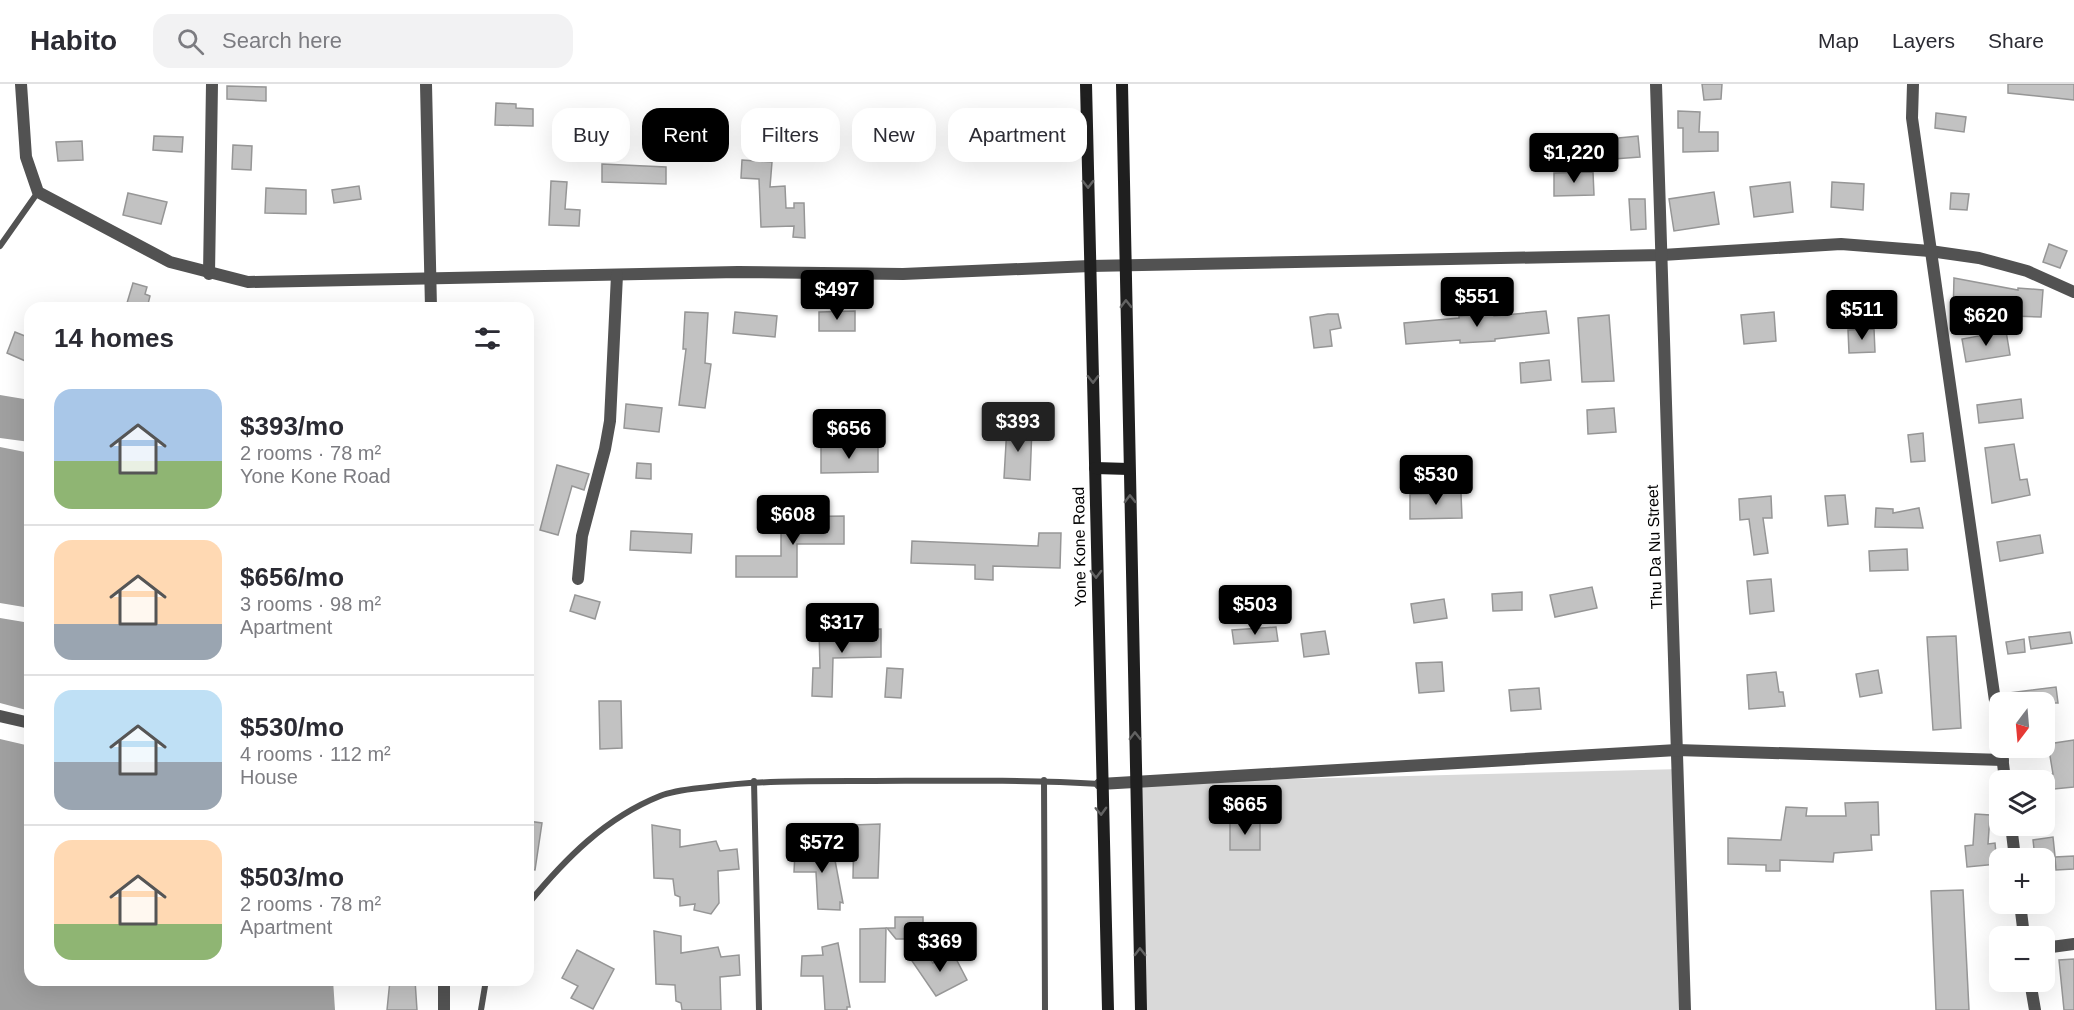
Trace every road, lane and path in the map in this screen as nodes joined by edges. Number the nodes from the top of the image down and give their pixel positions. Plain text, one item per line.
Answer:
1 (21, 84) edge
2 (212, 84) edge
3 (426, 84) edge
4 (1086, 84) edge
5 (1122, 84) edge
6 (1656, 84) edge
7 (1913, 84) edge
8 (38, 192) junction
9 (0, 246) edge
10 (1930, 251) junction
11 (1662, 255) junction
12 (1125, 265) junction
13 (1090, 266) junction
14 (209, 274) junction
15 (616, 275) junction
16 (430, 279) junction
17 (2074, 292) edge
18 (431, 302) edge
19 (1095, 468) junction
20 (1129, 469) junction
21 (578, 579) dead end
22 (1994, 692) edge
23 (0, 716) edge
24 (24, 722) edge
25 (1677, 750) junction
26 (1989, 753) edge
27 (1044, 780) junction
28 (754, 781) junction
29 (1136, 783) junction
30 (1100, 784) junction
31 (534, 897) edge
32 (2074, 944) edge
33 (2055, 947) edge
34 (444, 986) edge
35 (485, 986) edge
36 (2032, 992) edge
37 (444, 1010) edge
38 (481, 1010) edge
39 (759, 1010) edge
40 (1045, 1010) edge
41 (1107, 1010) edge
42 (1141, 1010) edge
43 (1685, 1010) edge
44 (2035, 1010) edge

1 - 8 street
2 - 14 street
3 - 16 street
4 -> 13 street, Yone Kone Road
5 - 12 street
6 - 11 street, Thu Da Nu Street
7 - 10 street
8 - 9 lane
8 - 14 street
10 - 11 street
10 - 17 street
10 - 22 street
11 - 12 street
11 - 25 street, Thu Da Nu Street
12 - 13 street
20 -> 12 street
13 - 15 street
13 -> 19 street, Yone Kone Road
14 - 16 street
15 - 16 street
15 - 21 street
16 - 18 street
19 - 20 street
19 -> 30 street, Yone Kone Road
29 -> 20 street
23 - 24 street
25 - 26 street
25 - 29 street
25 - 43 street, Thu Da Nu Street
27 - 28 lane
27 - 30 lane
27 - 40 lane
28 - 31 lane
28 - 39 lane
29 - 30 street
42 -> 29 street
30 -> 41 street, Yone Kone Road
32 - 33 street
34 - 37 street
35 - 38 lane
36 - 44 street

